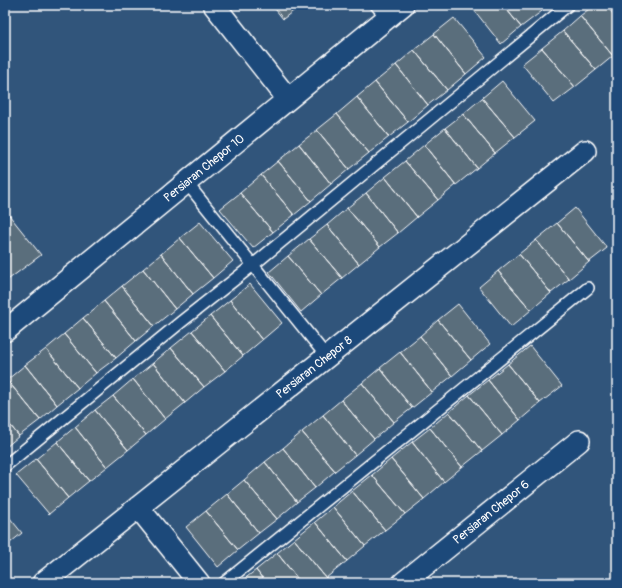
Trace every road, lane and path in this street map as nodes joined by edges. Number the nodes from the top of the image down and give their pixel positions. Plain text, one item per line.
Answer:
1 (214, 5) edge
2 (403, 5) edge
3 (568, 5) edge
4 (381, 12) edge
5 (288, 99) junction
6 (585, 151) dead end
7 (186, 182) junction
8 (253, 265) junction
9 (588, 288) dead end
10 (5, 332) edge
11 (327, 357) junction
12 (579, 441) dead end
13 (5, 466) edge
14 (138, 507) junction
15 (52, 580) edge
16 (199, 583) edge
17 (224, 583) edge
18 (403, 583) edge

1 - 5 street
2 - 4 street, Persiaran Chepor 10
3 - 8 lane
4 - 5 street, Persiaran Chepor 10
5 - 7 street, Persiaran Chepor 10
6 - 11 street, Persiaran Chepor 8
7 - 8 lane
7 - 10 street, Persiaran Chepor 10
8 - 11 lane
8 - 13 lane
9 - 17 lane
11 - 14 street, Persiaran Chepor 8
12 - 18 street, Persiaran Chepor 6
14 - 15 street, Persiaran Chepor 8
14 - 16 street

